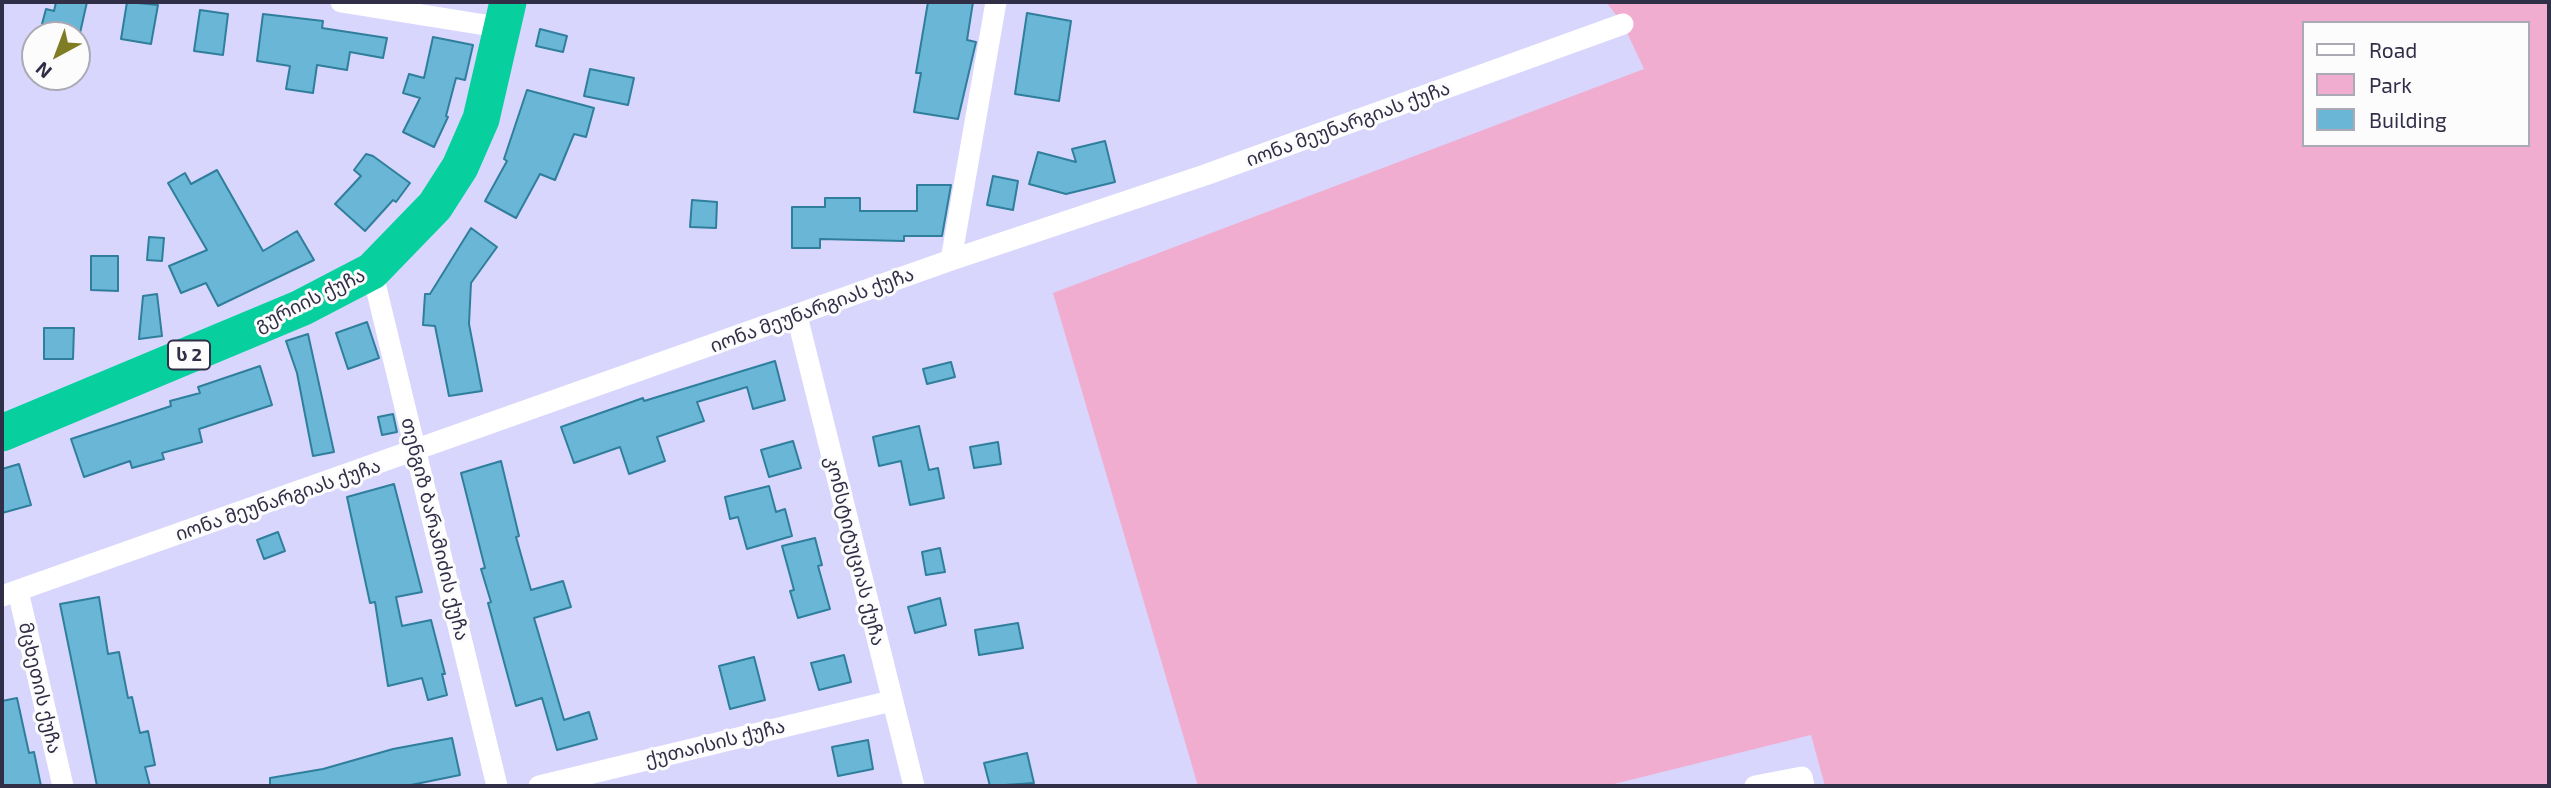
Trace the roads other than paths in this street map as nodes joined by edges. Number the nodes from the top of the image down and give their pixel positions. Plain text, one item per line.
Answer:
1 (341, 2) edge
2 (996, 2) edge
3 (506, 15) edge
4 (1623, 24) dead end
5 (951, 260) junction
6 (372, 271) junction
7 (797, 316) junction
8 (2, 433) edge
9 (417, 452) junction
10 (10, 593) edge
11 (891, 701) junction
12 (1803, 781) edge
13 (63, 786) edge
14 (497, 786) edge
15 (539, 786) edge
16 (914, 786) edge
17 (1755, 786) edge

1 - 3 street
2 - 5 street
3 - 6 highway, გურიის ქუჩა / ს 2
4 - 5 street, იონა მეუნარგიას ქუჩა
5 - 7 street, იონა მეუნარგიას ქუჩა
6 - 8 highway, გურიის ქუჩა / ს 2
6 - 9 street, თენგიზ ბარამიძის ქუჩა
7 - 9 street, იონა მეუნარგიას ქუჩა
7 - 11 street, კონსტიტუციას ქუჩა
9 - 10 street, იონა მეუნარგიას ქუჩა
9 - 14 street, თენგიზ ბარამიძის ქუჩა
10 - 13 street, მცხეთის ქუჩა
11 - 15 street, ქუთაისის ქუჩა
11 - 16 street, კონსტიტუციას ქუჩა
12 - 17 street

